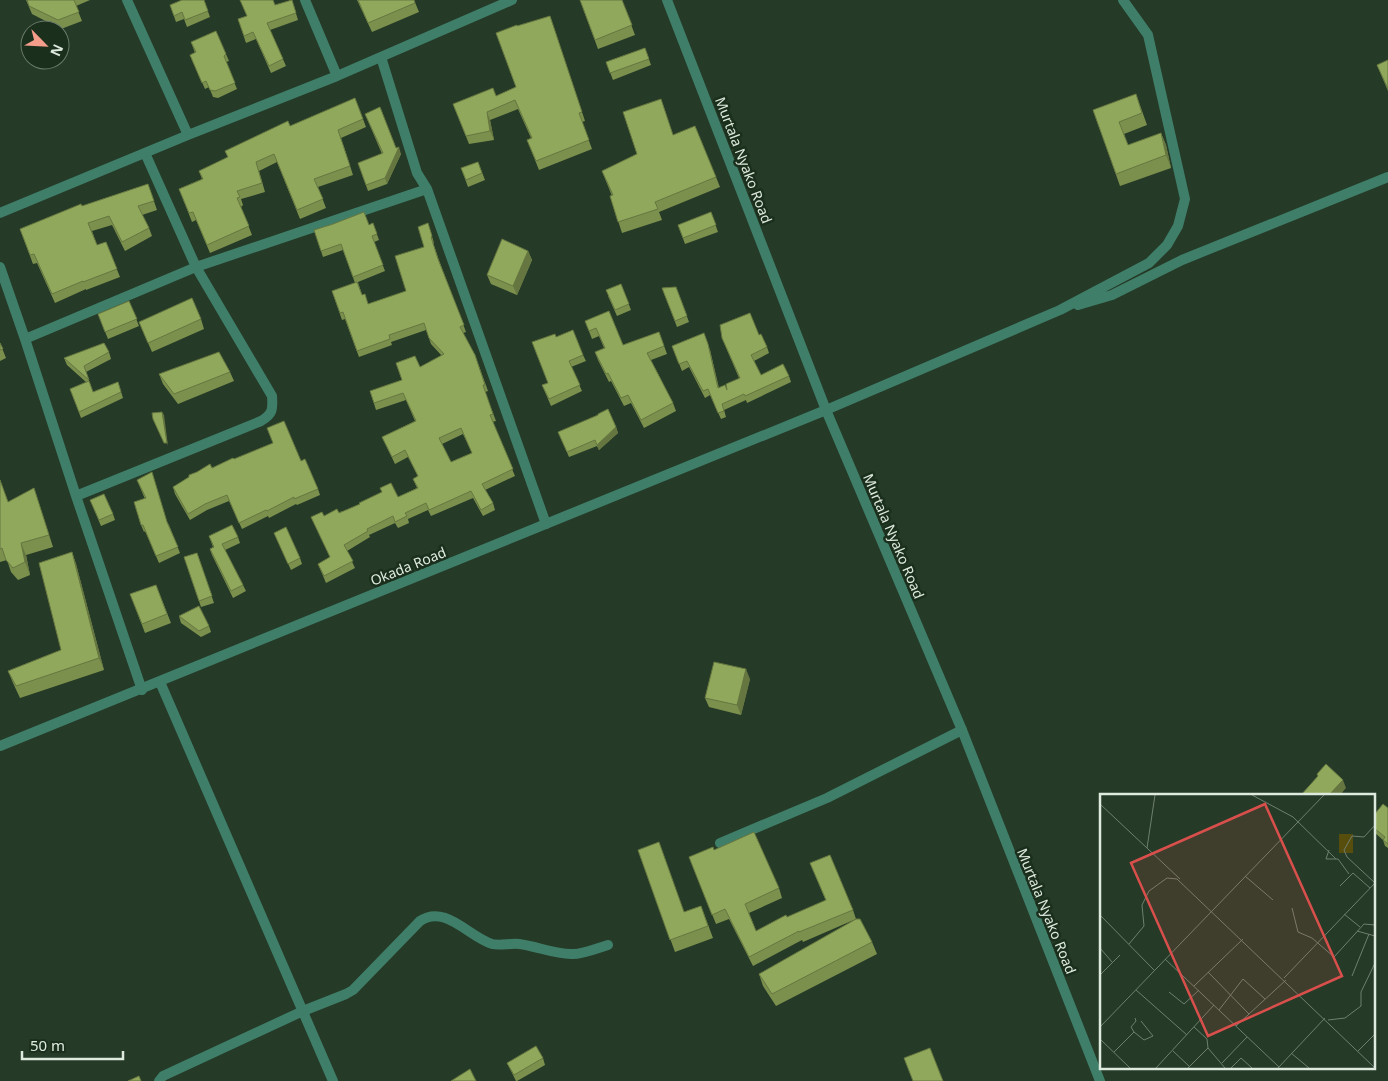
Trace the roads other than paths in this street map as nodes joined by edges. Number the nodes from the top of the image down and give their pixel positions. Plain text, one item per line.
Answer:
1 (127, 0) edge
2 (305, 0) edge
3 (512, 0) edge
4 (667, 0) edge
5 (1122, 0) edge
6 (380, 57) junction
7 (337, 76) junction
8 (188, 135) junction
9 (145, 153) junction
10 (1388, 177) edge
11 (427, 189) junction
12 (0, 213) edge
13 (196, 267) junction
14 (0, 268) edge
15 (1060, 310) junction
16 (25, 339) junction
17 (826, 410) junction
18 (76, 496) junction
19 (546, 524) junction
20 (160, 682) junction
21 (142, 690) junction
22 (962, 730) junction
23 (0, 746) edge
24 (720, 843) dead end
25 (608, 945) dead end
26 (303, 1011) junction
27 (159, 1081) edge
28 (333, 1081) edge
29 (1100, 1081) edge

1 - 8 street
2 - 7 street
3 - 6 street
4 - 17 street, Murtala Nyako Road
5 - 15 street
6 - 7 street
6 - 11 street
7 - 8 street
8 - 9 street
9 - 12 street
9 - 13 street
10 - 15 street
11 - 13 street
11 - 19 street
13 - 16 street
13 - 18 street
14 - 16 street
15 - 17 street, Okada Road
16 - 18 street
17 - 19 street, Okada Road
17 - 22 street, Murtala Nyako Road
18 - 21 street
19 - 20 street, Okada Road
20 - 21 street, Okada Road
20 - 26 street
21 - 23 street, Okada Road
22 - 24 street
22 - 29 street, Murtala Nyako Road
25 - 26 street
26 - 27 street
26 - 28 street

